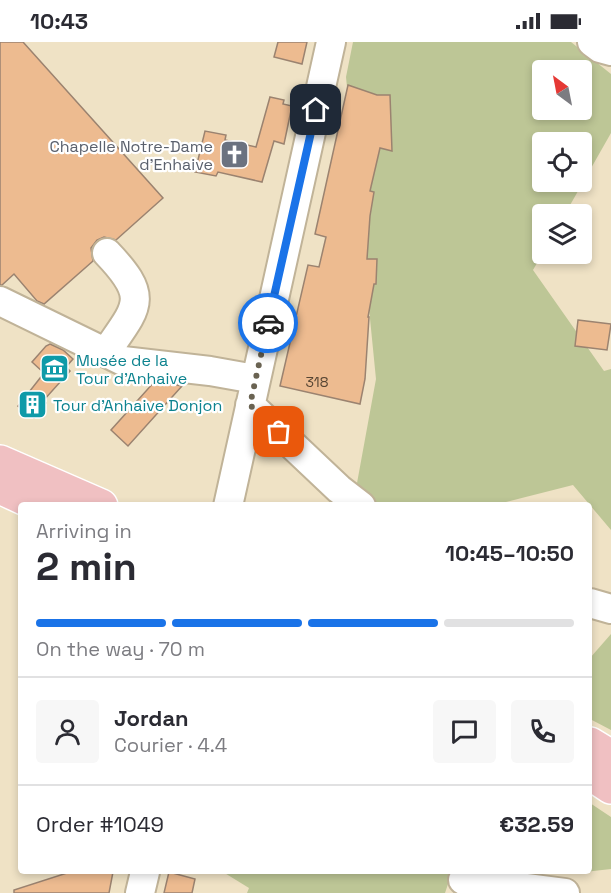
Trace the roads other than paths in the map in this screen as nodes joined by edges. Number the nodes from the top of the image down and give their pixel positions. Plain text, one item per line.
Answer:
1 (331, 42) edge
2 (592, 42) edge
3 (611, 51) edge
4 (107, 253) dead end
5 (0, 301) edge
6 (106, 352) junction
7 (252, 392) junction
8 (0, 462) edge
9 (0, 487) edge
10 (32, 502) edge
11 (92, 502) edge
12 (229, 502) edge
13 (356, 502) edge
14 (592, 604) edge
15 (611, 609) edge
16 (592, 745) edge
17 (611, 757) edge
18 (592, 774) edge
19 (611, 787) edge
20 (145, 874) edge
21 (463, 880) dead end
22 (140, 893) edge
23 (566, 893) edge

1 - 7 street
2 - 3 street
4 - 6 street
5 - 6 street
6 - 7 street
7 - 12 street
7 - 13 street
8 - 11 main road
9 - 10 main road
14 - 15 street
16 - 17 main road
18 - 19 main road
20 - 22 street
21 - 23 street

